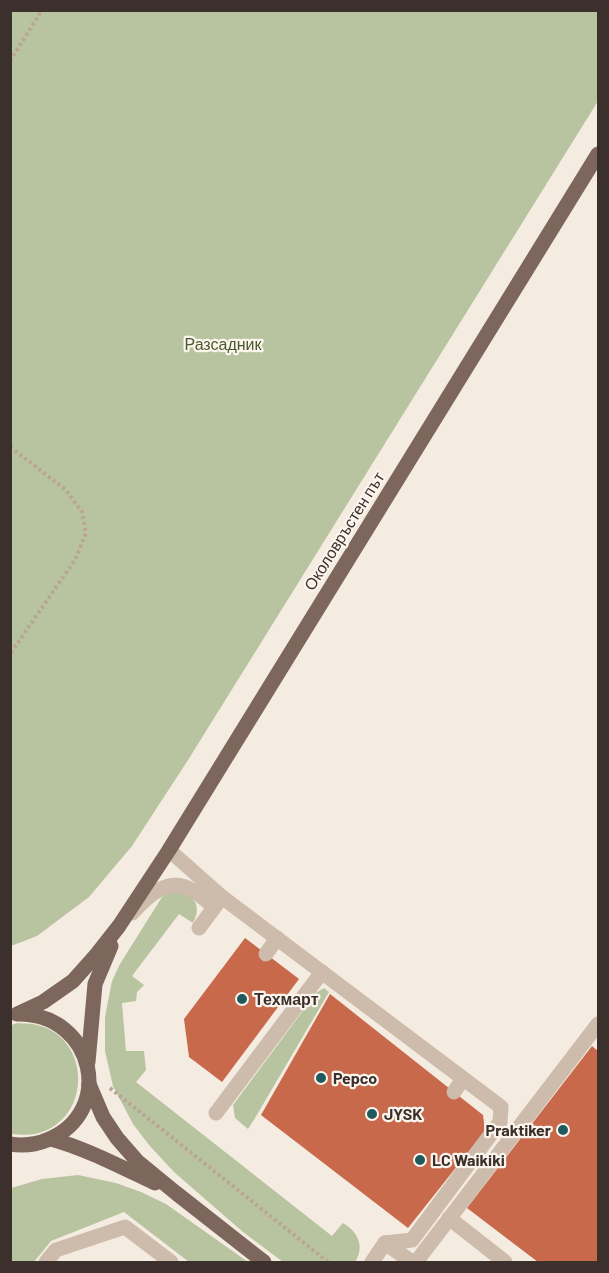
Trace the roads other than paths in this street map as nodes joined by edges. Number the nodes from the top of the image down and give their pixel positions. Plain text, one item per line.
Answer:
1 (598, 154) edge
2 (169, 850) junction
3 (218, 902) junction
4 (119, 926) junction
5 (199, 928) dead end
6 (277, 939) junction
7 (266, 954) dead end
8 (322, 972) junction
9 (14, 1015) edge
10 (598, 1024) edge
11 (88, 1067) junction
12 (463, 1079) junction
13 (89, 1084) junction
14 (454, 1092) dead end
15 (216, 1113) dead end
16 (51, 1139) junction
17 (10, 1144) edge
18 (31, 1144) junction
19 (10, 1154) edge
20 (176, 1193) junction
21 (449, 1218) junction
22 (385, 1243) junction
23 (372, 1262) edge
24 (46, 1263) edge
25 (171, 1263) edge
26 (264, 1263) edge
27 (414, 1263) edge
28 (505, 1263) edge

1 - 2 main road, Околовръстен път
2 - 3 lane
2 - 4 main road, Околовръстен път
3 - 4 lane
3 - 5 lane
3 - 6 lane
4 - 9 main road, Околовръстен път
4 - 11 main road, Околовръстен път
6 - 7 lane
6 - 8 lane
8 - 12 lane
8 - 15 lane
9 - 11 main road
10 - 21 lane
11 - 13 main road
12 - 14 lane
12 - 22 lane
13 - 16 main road
13 - 20 main road
16 - 18 main road
16 - 20 main road
17 - 18 main road
18 - 19 main road
20 - 26 main road
21 - 27 lane
21 - 28 lane
22 - 23 lane
22 - 27 lane
24 - 25 lane

